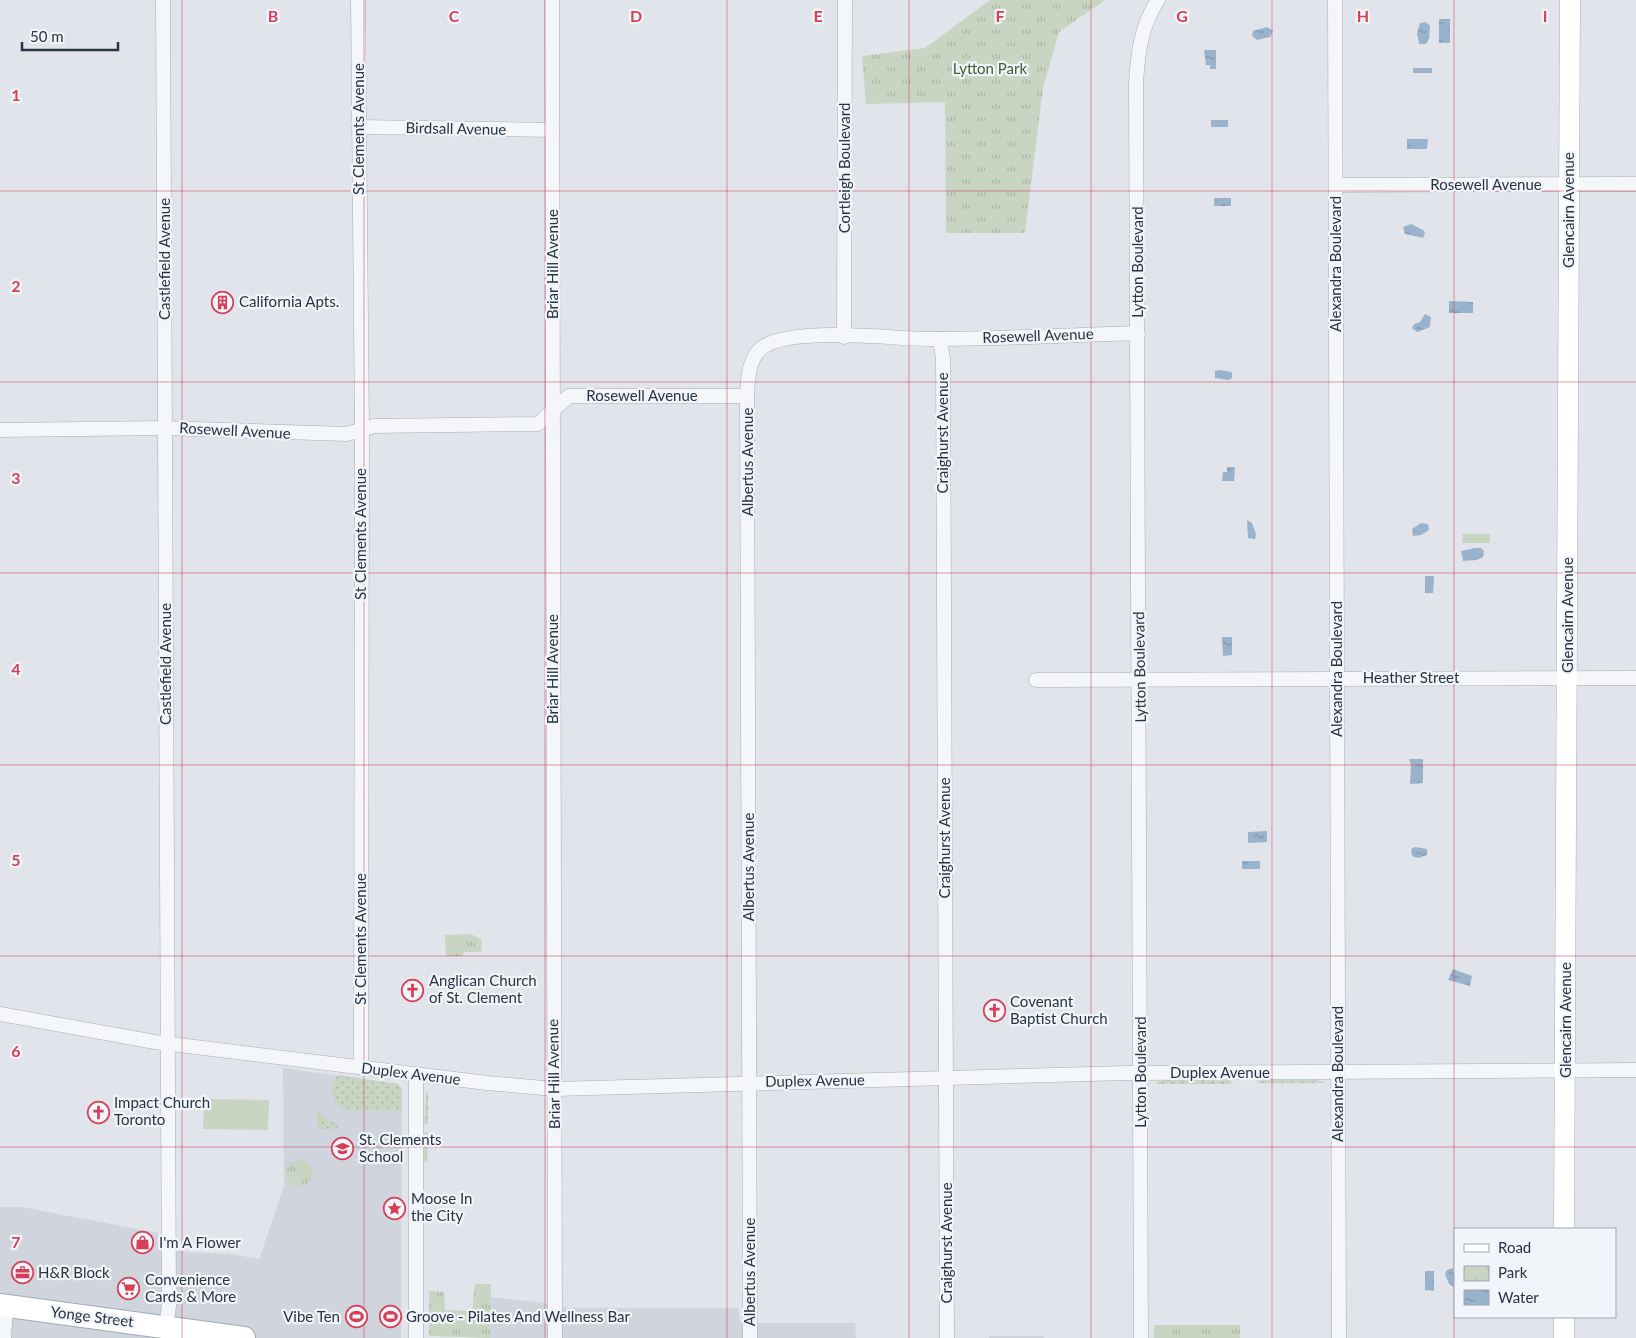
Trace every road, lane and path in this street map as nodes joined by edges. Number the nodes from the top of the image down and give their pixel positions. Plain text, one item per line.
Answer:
1 (163, 0) edge
2 (358, 0) edge
3 (552, 0) edge
4 (845, 0) edge
5 (1158, 0) edge
6 (1335, 0) edge
7 (1570, 0) edge
8 (359, 127) junction
9 (552, 130) junction
10 (1568, 184) junction
11 (1636, 184) edge
12 (1336, 185) junction
13 (1138, 333) junction
14 (844, 337) junction
15 (940, 339) junction
16 (747, 396) junction
17 (553, 412) junction
18 (165, 428) junction
19 (362, 429) junction
20 (0, 430) edge
21 (1567, 677) junction
22 (1636, 678) edge
23 (1140, 679) junction
24 (1337, 679) junction
25 (1036, 680) dead end
26 (0, 1014) edge
27 (168, 1043) junction
28 (361, 1067) junction
29 (1565, 1070) junction
30 (1636, 1070) edge
31 (1339, 1072) junction
32 (1141, 1073) junction
33 (416, 1074) junction
34 (946, 1078) junction
35 (751, 1083) junction
36 (555, 1089) junction
37 (1564, 1228) edge
38 (3, 1306) edge
39 (1564, 1318) edge
40 (166, 1327) junction
41 (4, 1338) edge
42 (244, 1338) edge
43 (416, 1338) edge
44 (555, 1338) edge
45 (750, 1338) edge
46 (947, 1338) edge
47 (1141, 1338) edge
48 (1339, 1338) edge
49 (1564, 1338) edge

1 - 18 street, Castlefield Avenue
2 - 8 street, St Clements Avenue
3 - 9 street, Briar Hill Avenue
4 - 14 street, Cortleigh Boulevard
5 - 13 street, Lytton Boulevard
6 - 12 street, Alexandra Boulevard
7 - 10 street, Glencairn Avenue
8 - 9 street, Birdsall Avenue
8 - 19 street, St Clements Avenue
9 - 17 street, Briar Hill Avenue
10 - 11 street, Rosewell Avenue
10 - 12 street, Rosewell Avenue
10 - 21 street, Glencairn Avenue
12 - 24 street, Alexandra Boulevard
13 - 15 street, Rosewell Avenue
13 - 23 street, Lytton Boulevard
14 - 15 street, Rosewell Avenue
14 - 16 street, Rosewell Avenue
15 - 34 street, Craighurst Avenue
16 - 17 street, Rosewell Avenue
16 - 35 street, Albertus Avenue
17 - 19 street, Rosewell Avenue
17 - 36 street, Briar Hill Avenue
18 - 19 street, Rosewell Avenue
18 - 20 street, Rosewell Avenue
18 - 27 street, Castlefield Avenue
19 - 28 street, St Clements Avenue
21 - 22 street, Heather Street
21 - 24 street, Heather Street
21 - 29 street, Glencairn Avenue
23 - 24 street, Heather Street
23 - 25 street, Heather Street
23 - 32 street, Lytton Boulevard
24 - 31 street, Alexandra Boulevard
26 - 27 street, Duplex Avenue
27 - 28 street, Duplex Avenue
27 - 40 street, Castlefield Avenue
28 - 33 street, Duplex Avenue
29 - 30 street, Duplex Avenue
29 - 31 street, Duplex Avenue
29 - 37 street, Glencairn Avenue
31 - 32 street, Duplex Avenue
31 - 48 street, Alexandra Boulevard
32 - 34 street, Duplex Avenue
32 - 47 street, Lytton Boulevard
33 - 36 street, Duplex Avenue
33 - 43 street
34 - 35 street, Duplex Avenue
34 - 46 street, Craighurst Avenue
35 - 36 street, Duplex Avenue
35 - 45 street, Albertus Avenue
36 - 44 street, Briar Hill Avenue
38 - 40 main road, Yonge Street
38 - 41 street
39 - 49 street
40 - 42 main road, Yonge Street

